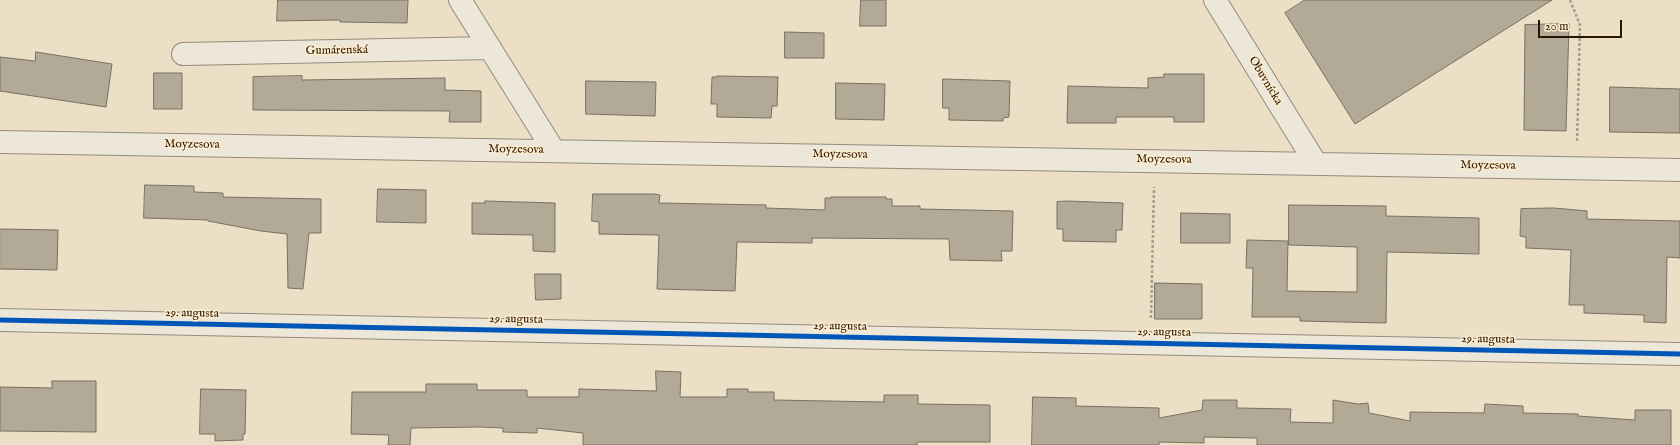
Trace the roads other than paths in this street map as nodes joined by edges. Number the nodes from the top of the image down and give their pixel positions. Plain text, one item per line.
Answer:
1 (460, 0) edge
2 (1215, 0) edge
3 (490, 48) junction
4 (183, 54) dead end
5 (0, 142) edge
6 (554, 151) junction
7 (1315, 162) junction
8 (1680, 170) edge
9 (0, 320) edge
10 (1680, 354) edge

1 - 3 street
2 - 7 street, Obuvnícka
3 - 4 street, Gumárenská
3 - 6 street
5 - 6 street, Moyzesova
6 - 7 street, Moyzesova
7 - 8 street, Moyzesova
9 - 10 street, 29. augusta

